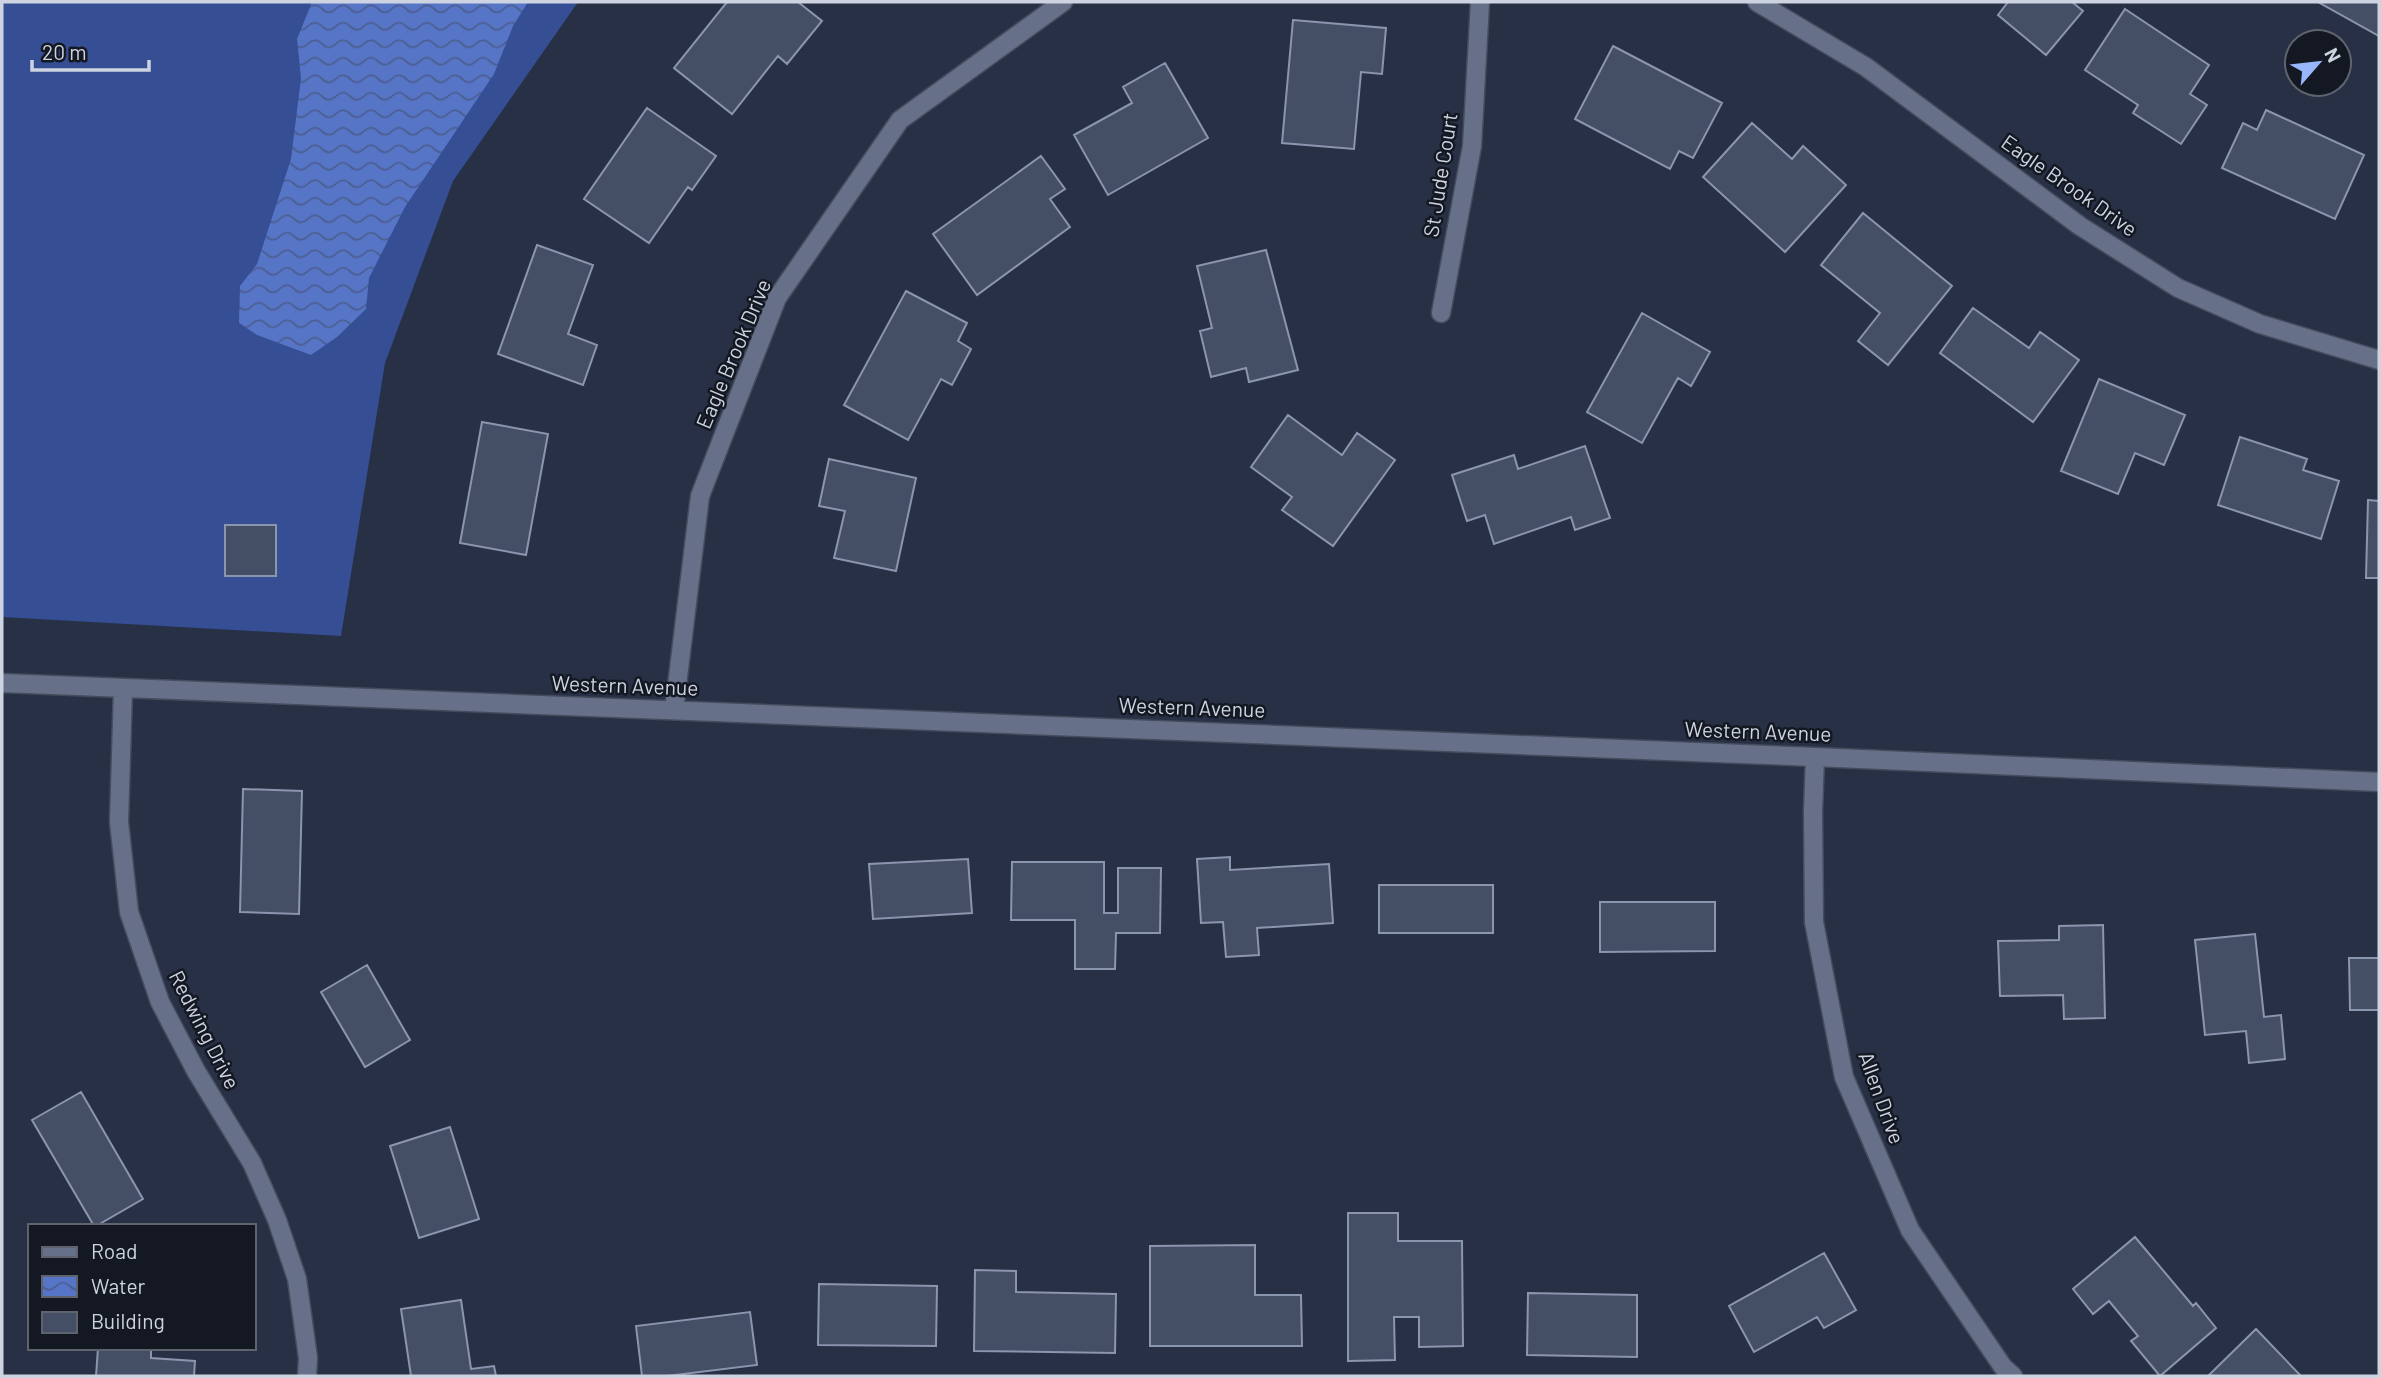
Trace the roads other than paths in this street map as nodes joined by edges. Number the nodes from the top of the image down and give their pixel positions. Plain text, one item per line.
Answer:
1 (1063, 2) edge
2 (1480, 2) edge
3 (1757, 2) edge
4 (1441, 313) dead end
5 (2379, 360) edge
6 (2, 683) edge
7 (123, 690) junction
8 (674, 710) junction
9 (1815, 757) junction
10 (2379, 782) edge
11 (2003, 1373) edge
12 (307, 1376) edge

1 - 8 street, Eagle Brook Drive
2 - 4 street, St Jude Court
3 - 5 street, Eagle Brook Drive
6 - 7 street, Western Avenue
7 - 8 street, Western Avenue
7 - 12 street, Redwing Drive
8 - 9 street, Western Avenue
9 - 10 street, Western Avenue
9 - 11 street, Allen Drive

